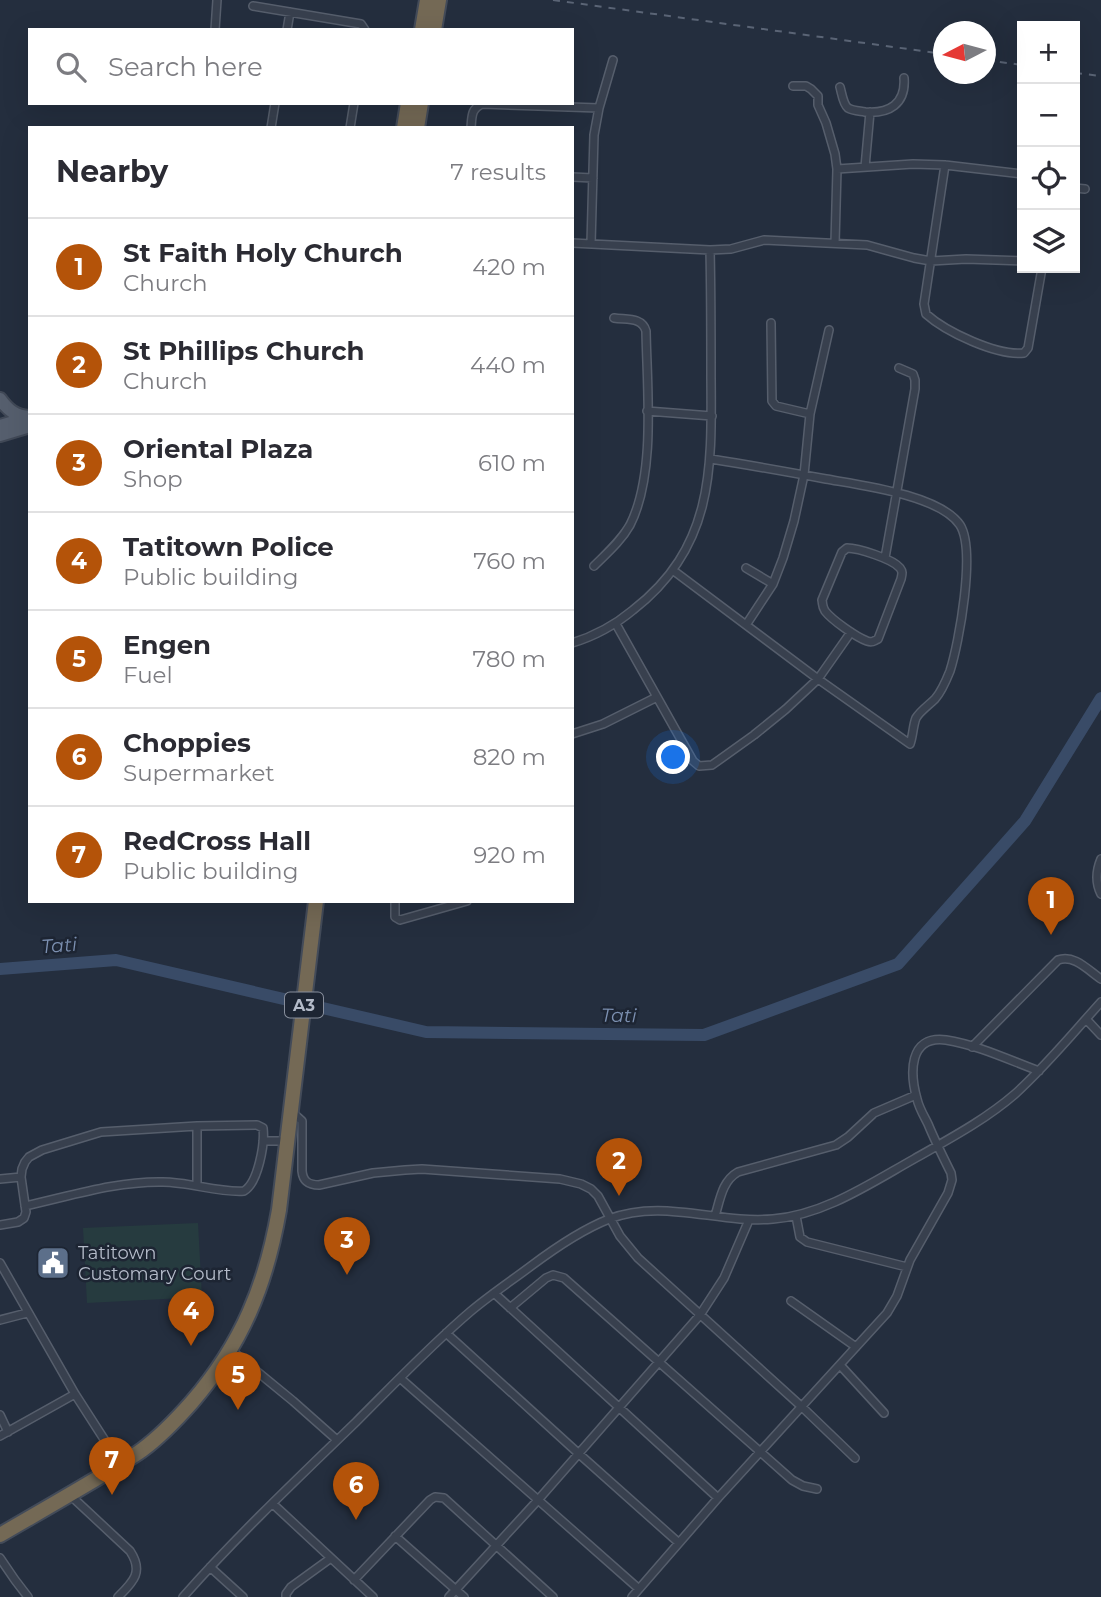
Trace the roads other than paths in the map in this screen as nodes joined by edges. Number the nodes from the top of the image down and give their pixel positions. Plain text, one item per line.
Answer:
1 (217, 0) edge
2 (427, 0) edge
3 (439, 0) edge
4 (253, 6) dead end
5 (290, 12) junction
6 (215, 28) edge
7 (287, 28) edge
8 (364, 28) edge
9 (422, 28) edge
10 (434, 28) edge
11 (614, 61) dead end
12 (904, 78) dead end
13 (793, 86) dead end
14 (840, 88) dead end
15 (275, 105) edge
16 (354, 105) edge
17 (408, 105) edge
18 (421, 105) edge
19 (480, 105) edge
20 (511, 105) edge
21 (599, 108) junction
22 (870, 112) junction
23 (271, 126) edge
24 (350, 126) edge
25 (404, 126) edge
26 (417, 126) edge
27 (471, 126) edge
28 (945, 165) junction
29 (865, 167) junction
30 (837, 169) junction
31 (1017, 173) edge
32 (574, 177) edge
33 (593, 178) junction
34 (1080, 188) edge
35 (1085, 188) dead end
36 (574, 243) edge
37 (835, 243) junction
38 (591, 244) junction
39 (710, 250) junction
40 (931, 261) junction
41 (1017, 261) edge
42 (1041, 273) edge
43 (614, 318) dead end
44 (772, 323) dead end
45 (828, 331) dead end
46 (899, 368) dead end
47 (0, 399) edge
48 (648, 411) junction
49 (810, 414) junction
50 (712, 416) junction
51 (28, 417) edge
52 (28, 417) edge
53 (0, 426) edge
54 (28, 427) edge
55 (0, 435) edge
56 (711, 459) junction
57 (804, 475) junction
58 (896, 492) junction
59 (885, 558) junction
60 (594, 566) dead end
61 (746, 568) dead end
62 (674, 571) junction
63 (773, 584) junction
64 (616, 624) junction
65 (746, 625) junction
66 (851, 632) junction
67 (574, 642) edge
68 (818, 679) junction
69 (657, 697) junction
70 (574, 733) edge
71 (1101, 859) edge
72 (1101, 894) edge
73 (316, 903) edge
74 (395, 903) edge
75 (460, 903) edge
76 (1101, 979) edge
77 (1101, 1002) edge
78 (1086, 1019) junction
79 (1101, 1035) edge
80 (972, 1047) junction
81 (1040, 1071) junction
82 (916, 1096) junction
83 (292, 1112) junction
84 (197, 1126) junction
85 (263, 1141) junction
86 (288, 1141) junction
87 (938, 1145) junction
88 (21, 1177) junction
89 (0, 1179) edge
90 (197, 1185) junction
91 (25, 1206) junction
92 (715, 1216) junction
93 (796, 1216) junction
94 (611, 1219) junction
95 (749, 1220) junction
96 (0, 1224) edge
97 (0, 1263) edge
98 (907, 1266) junction
99 (494, 1293) junction
100 (791, 1301) dead end
101 (510, 1308) junction
102 (27, 1313) junction
103 (700, 1315) junction
104 (0, 1320) edge
105 (446, 1333) junction
106 (856, 1347) junction
107 (231, 1350) junction
108 (659, 1362) junction
109 (840, 1366) junction
110 (400, 1378) junction
111 (75, 1394) junction
112 (620, 1407) junction
113 (802, 1407) junction
114 (884, 1413) dead end
115 (0, 1415) edge
116 (8, 1432) junction
117 (0, 1436) edge
118 (337, 1440) junction
119 (761, 1452) junction
120 (578, 1453) junction
121 (855, 1458) dead end
122 (120, 1464) junction
123 (817, 1489) dead end
124 (70, 1495) junction
125 (718, 1498) junction
126 (538, 1500) junction
127 (272, 1504) junction
128 (0, 1535) edge
129 (396, 1536) junction
130 (679, 1543) junction
131 (495, 1545) junction
132 (0, 1558) edge
133 (331, 1558) junction
134 (210, 1567) junction
135 (354, 1580) junction
136 (639, 1589) junction
137 (455, 1590) junction
138 (28, 1597) edge
139 (118, 1597) edge
140 (183, 1597) edge
141 (243, 1597) edge
142 (286, 1597) edge
143 (373, 1597) edge
144 (449, 1597) edge
145 (464, 1597) edge
146 (553, 1597) edge
147 (632, 1597) edge

1 - 6 street
2 - 9 highway
3 - 10 highway
4 - 5 street
5 - 7 street
5 - 8 street
11 - 21 street
12 - 22 street
13 - 30 street
14 - 22 street
15 - 23 street
16 - 24 street
17 - 25 highway
18 - 26 highway
19 - 27 street
20 - 21 street
21 - 33 street
22 - 29 street
28 - 29 street
28 - 31 street
28 - 40 street
29 - 30 street
30 - 37 street
32 - 33 street
33 - 38 street
34 - 35 street
36 - 38 street
37 - 39 street
37 - 40 street
38 - 39 street
39 - 50 street
40 - 41 street
40 - 42 street
43 - 48 street
44 - 49 street
45 - 49 street
46 - 58 street
47 - 51 main road
48 - 50 street
48 - 60 street
49 - 57 street
50 - 56 street
52 - 53 main road
54 - 55 main road
56 - 57 street
56 - 62 street
57 - 58 street
57 - 63 street
58 - 59 street
58 - 68 street
59 - 66 street
59 - 66 street
61 - 63 street
62 - 64 street
62 - 65 street
63 - 65 street
64 - 67 street
64 - 69 street
65 - 68 street
66 - 68 street
68 - 69 street
69 - 70 street
71 - 72 street
73 - 83 highway, A3
74 - 75 street
76 - 80 street
77 - 78 street
78 - 79 street
78 - 81 street
80 - 81 street
80 - 82 street
81 - 87 street
82 - 87 street
82 - 92 street
83 - 86 highway, A3
83 - 94 street
84 - 85 street
84 - 88 street
84 - 90 street
85 - 86 street
85 - 90 street
86 - 107 highway, A3
87 - 93 street
87 - 98 street
88 - 89 street
88 - 91 street
90 - 91 street
91 - 96 street
92 - 94 street
92 - 95 street
93 - 95 street
93 - 98 street
94 - 99 street
94 - 103 street
95 - 103 street
97 - 102 street
98 - 106 street
99 - 101 street
99 - 105 street
100 - 106 street
101 - 108 street
101 - 112 street
102 - 104 street
102 - 111 street
103 - 108 street
103 - 113 street
105 - 110 street
105 - 120 street
106 - 109 street
107 - 118 street
107 - 122 highway, A3
108 - 112 street
108 - 119 street
109 - 113 street
109 - 114 street
110 - 118 street
110 - 126 street
111 - 116 street
111 - 122 street
112 - 120 street
112 - 125 street
113 - 119 street
113 - 121 street
115 - 116 street
116 - 117 street
118 - 127 street
119 - 123 street
119 - 125 street
120 - 126 street
120 - 130 street
122 - 124 highway, A3
124 - 128 highway, A3
124 - 139 street
125 - 130 street
126 - 131 street
126 - 136 street
127 - 133 street
127 - 134 street
129 - 131 street
129 - 135 street
129 - 137 street
130 - 136 street
131 - 137 street
131 - 146 street
132 - 138 street
133 - 135 street
133 - 142 street
134 - 140 street
134 - 141 street
135 - 143 street
136 - 147 street
137 - 144 street
137 - 145 street

